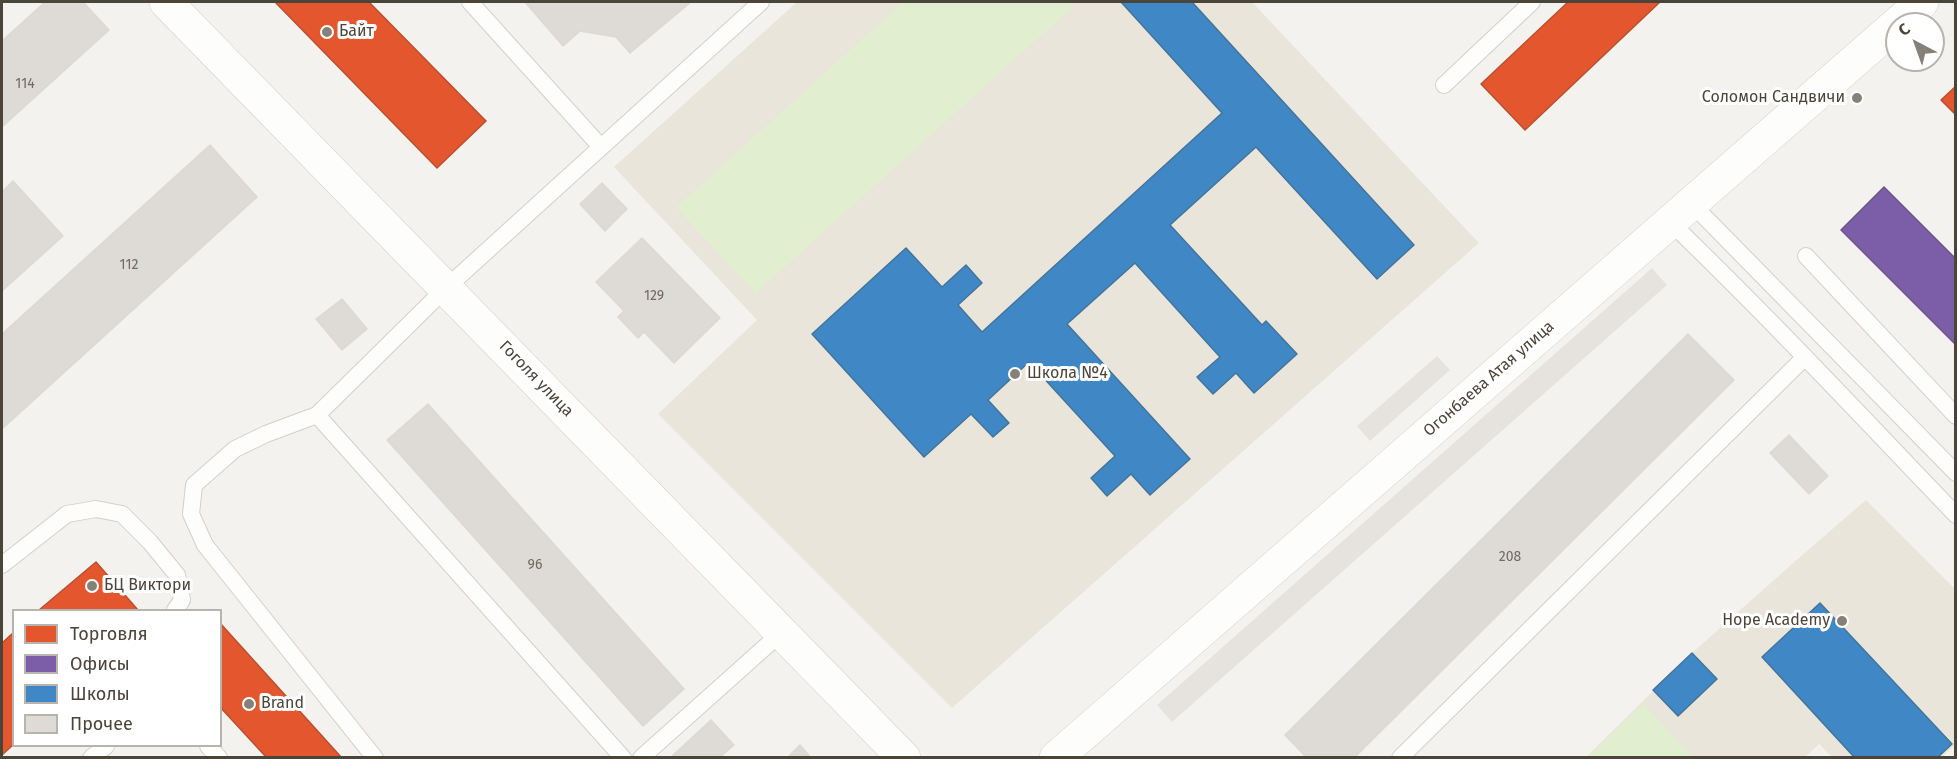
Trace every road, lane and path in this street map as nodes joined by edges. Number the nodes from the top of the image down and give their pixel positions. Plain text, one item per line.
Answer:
1 (166, 2) edge
2 (470, 2) edge
3 (760, 2) edge
4 (1532, 2) edge
5 (1922, 2) edge
6 (1444, 85) dead end
7 (601, 147) junction
8 (1680, 212) junction
9 (1806, 256) dead end
10 (446, 288) junction
11 (1805, 357) junction
12 (317, 416) junction
13 (1956, 416) edge
14 (1956, 473) edge
15 (1956, 515) edge
16 (2, 565) edge
17 (177, 609) edge
18 (782, 632) junction
19 (105, 747) edge
20 (91, 758) edge
21 (375, 758) edge
22 (623, 758) edge
23 (641, 758) edge
24 (904, 758) edge
25 (1056, 758) edge
26 (1400, 758) edge

1 - 10 street, Гоголя улица
2 - 7 lane
3 - 7 lane
4 - 6 lane
5 - 8 street, Огонбаева Атая улица
7 - 10 lane
8 - 11 lane
8 - 14 lane
8 - 25 street, Огонбаева Атая улица
9 - 13 lane
10 - 12 lane
10 - 18 street, Гоголя улица
11 - 15 lane
11 - 26 lane
12 - 21 lane
12 - 22 lane
16 - 17 lane
18 - 23 lane
18 - 24 street, Гоголя улица
19 - 20 lane

